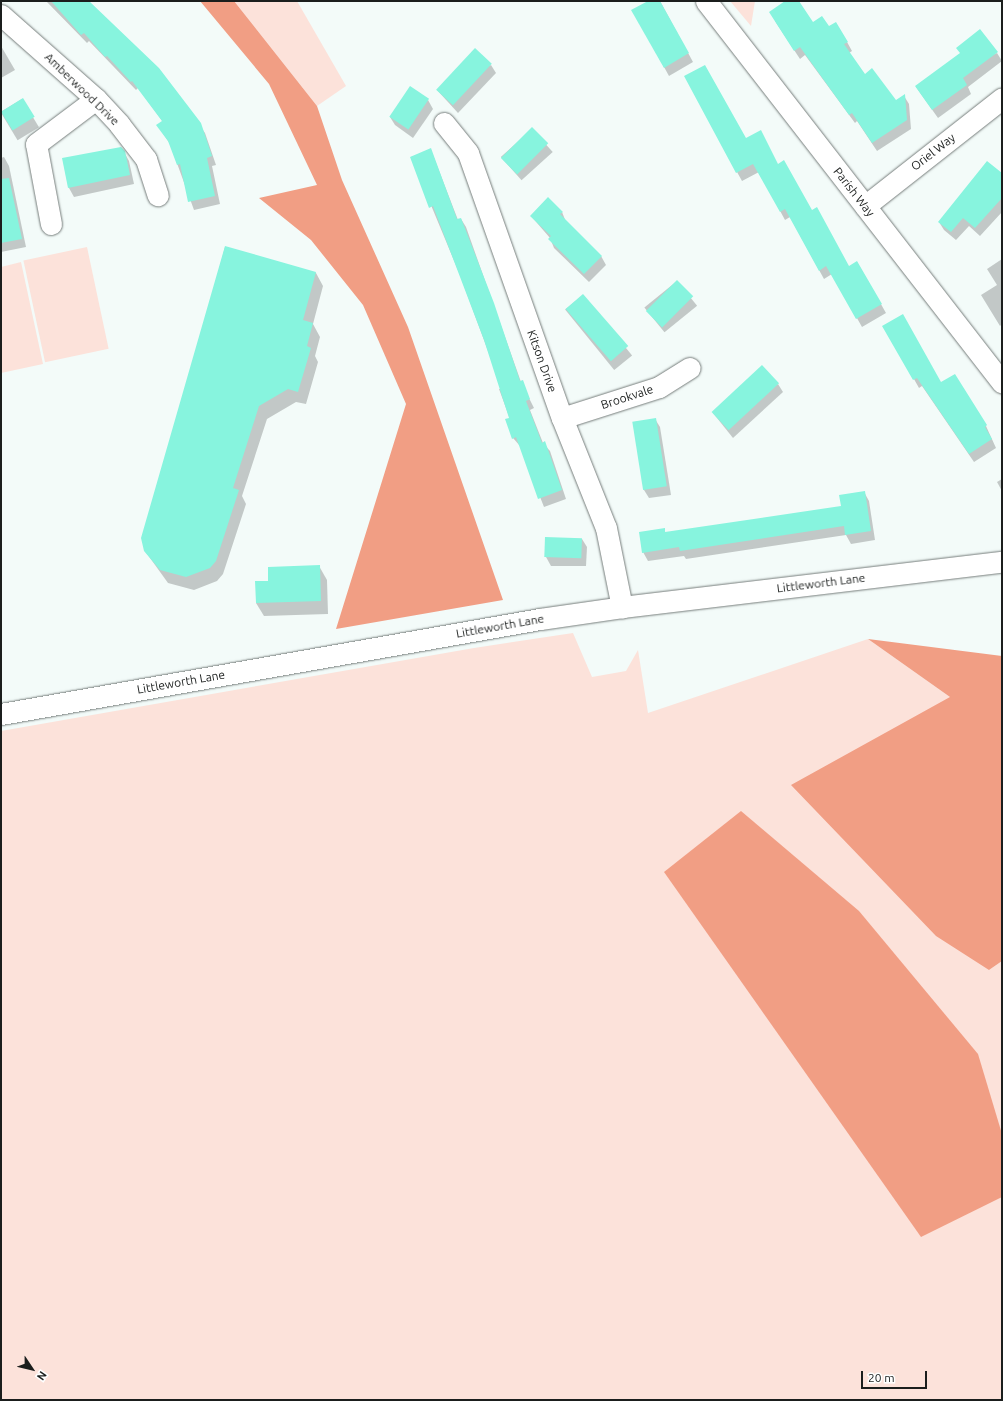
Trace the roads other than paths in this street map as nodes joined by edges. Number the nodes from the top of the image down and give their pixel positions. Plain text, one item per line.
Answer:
1 (706, 1) edge
2 (1, 15) edge
3 (1002, 98) edge
4 (96, 99) junction
5 (444, 123) dead end
6 (158, 195) dead end
7 (865, 206) junction
8 (51, 224) dead end
9 (689, 368) dead end
10 (1001, 378) edge
11 (562, 418) junction
12 (1002, 562) edge
13 (622, 607) junction
14 (1, 714) edge

1 - 7 street, Parish Way
2 - 4 street, Amberwood Drive
3 - 7 street, Oriel Way
4 - 6 street, Amberwood Drive
4 - 8 street
5 - 11 street, Kitson Drive
7 - 10 street, Parish Way
9 - 11 street, Brookvale
11 - 13 street, Kitson Drive
12 - 13 street, Littleworth Lane
13 - 14 street, Littleworth Lane

